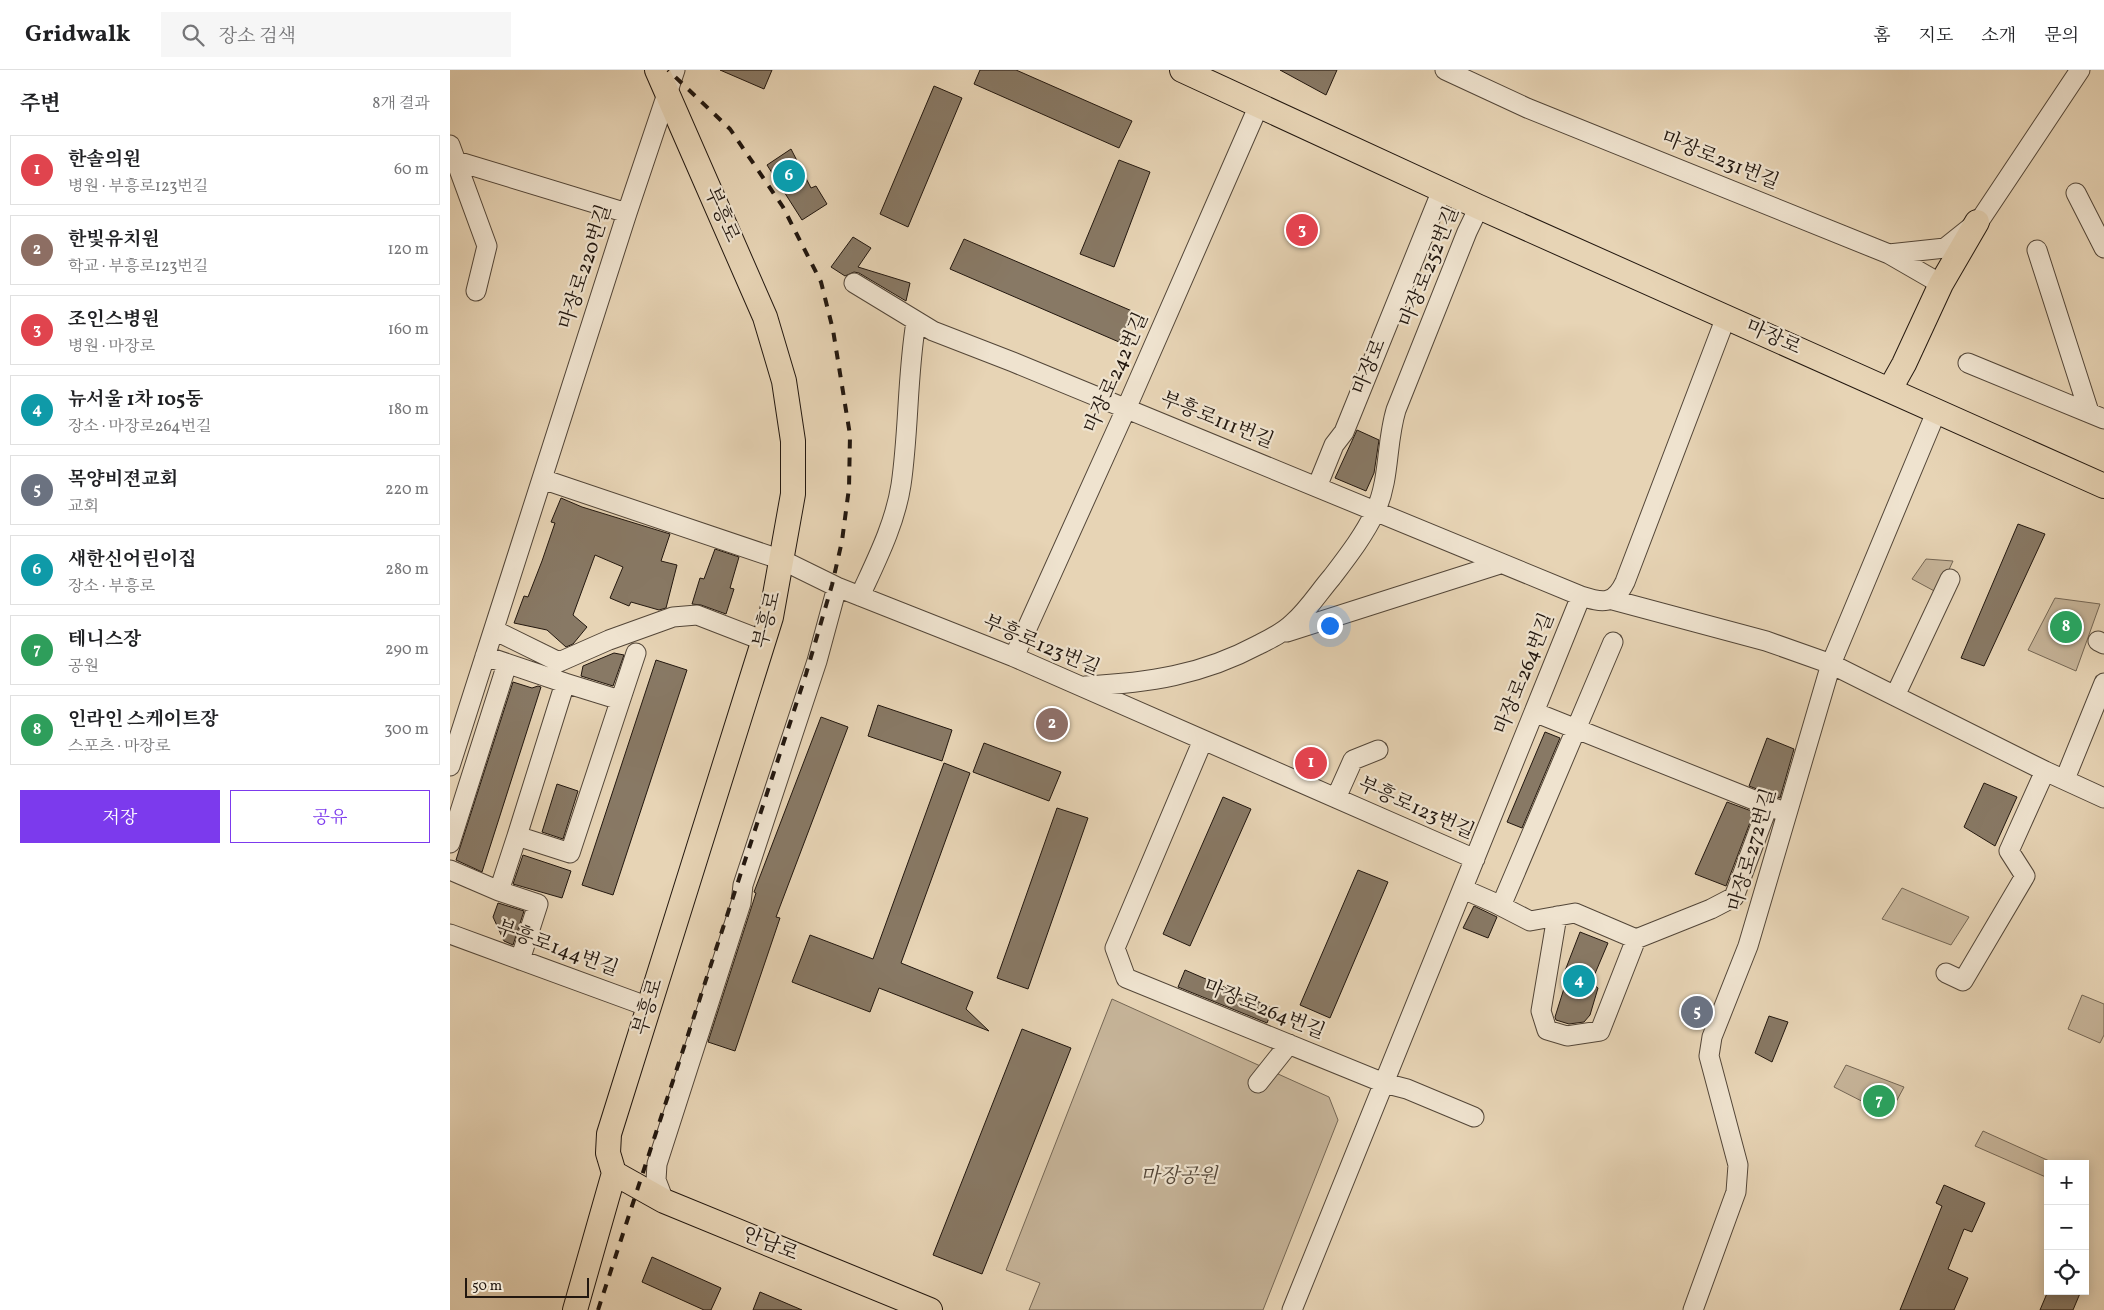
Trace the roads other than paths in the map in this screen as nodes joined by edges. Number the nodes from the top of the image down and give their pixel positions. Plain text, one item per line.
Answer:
1 (657, 70) edge
2 (675, 70) edge
3 (1182, 70) edge
4 (1445, 70) edge
5 (2080, 70) edge
6 (668, 93) junction
7 (1259, 105) junction
8 (452, 155) edge
9 (1442, 190) junction
10 (2076, 194) dead end
11 (1479, 207) junction
12 (627, 213) junction
13 (1977, 222) junction
14 (2104, 248) edge
15 (2037, 250) dead end
16 (1889, 254) junction
17 (854, 283) dead end
18 (1941, 284) junction
19 (476, 291) dead end
20 (1726, 316) junction
21 (916, 322) junction
22 (1968, 363) dead end
23 (1890, 390) junction
24 (1126, 409) junction
25 (1937, 410) junction
26 (2096, 415) edge
27 (542, 479) junction
28 (2104, 486) edge
29 (1317, 487) junction
30 (1376, 510) junction
31 (782, 560) junction
32 (1500, 564) junction
33 (1950, 579) dead end
34 (837, 587) junction
35 (860, 596) junction
36 (1581, 596) junction
37 (1612, 600) junction
38 (494, 630) junction
39 (1278, 635) junction
40 (764, 641) junction
41 (1613, 642) dead end
42 (636, 653) dead end
43 (485, 656) junction
44 (1014, 657) junction
45 (507, 664) junction
46 (1831, 664) junction
47 (565, 683) junction
48 (2104, 683) edge
49 (1080, 686) junction
50 (1895, 696) junction
51 (620, 700) junction
52 (1534, 712) junction
53 (1577, 730) junction
54 (1203, 740) junction
55 (1378, 750) dead end
56 (450, 766) edge
57 (2045, 771) junction
58 (2065, 779) junction
59 (1336, 798) junction
60 (2104, 798) edge
61 (1768, 806) junction
62 (1787, 814) junction
63 (517, 836) junction
64 (450, 843) edge
65 (1475, 859) junction
66 (450, 870) edge
67 (1463, 889) junction
68 (499, 891) junction
69 (1501, 906) junction
70 (1557, 916) junction
71 (450, 934) edge
72 (1636, 939) junction
73 (520, 960) junction
74 (1946, 973) dead end
75 (649, 1007) junction
76 (1289, 1044) junction
77 (1258, 1083) dead end
78 (1384, 1083) junction
79 (1474, 1117) dead end
80 (614, 1173) junction
81 (664, 1201) junction
82 (575, 1310) edge
83 (930, 1310) edge
84 (1292, 1310) edge
85 (1693, 1310) edge

1 - 6 main road, 부흥로
2 - 6 street, 마장로220번길
3 - 7 main road, 마장로
4 - 16 street, 마장로231번길
5 - 13 street, 마장로231번길
6 - 12 street, 마장로220번길
6 - 31 main road, 부흥로
7 - 9 main road, 마장로
7 - 24 street, 마장로242번길
8 - 12 street
8 - 19 street
9 - 11 main road, 마장로
9 - 29 street, 마장로
10 - 14 street
11 - 20 main road, 마장로
11 - 30 street, 마장로252번길
12 - 27 street, 마장로220번길
13 - 16 street, 마장로231번길
13 - 18 main road
15 - 26 street
16 - 18 street
17 - 21 street, 부흥로111번길
18 - 23 main road
20 - 23 main road, 마장로
20 - 37 street
21 - 24 street, 부흥로111번길
21 - 35 street
22 - 26 street
23 - 25 main road, 마장로
24 - 29 street, 부흥로111번길
24 - 44 street, 마장로242번길
25 - 28 main road, 마장로
25 - 46 street, 마장로272번길
27 - 31 street
27 - 38 street, 마장로220번길
29 - 30 street, 부흥로111번길
30 - 32 street, 부흥로111번길
30 - 39 street, 마장로252번길
31 - 34 street, 부흥로123번길
31 - 40 main road, 부흥로
32 - 36 street, 부흥로111번길
32 - 39 street
33 - 50 street
34 - 35 street, 부흥로123번길
34 - 81 street
35 - 44 street, 부흥로123번길
36 - 37 street
36 - 52 street, 마장로264번길
37 - 46 street
38 - 40 street
38 - 43 street, 마장로220번길
39 - 49 street, 마장로252번길
40 - 75 main road, 부흥로
41 - 53 street
42 - 51 street
43 - 45 street
43 - 56 street, 마장로220번길
44 - 49 street, 부흥로123번길
45 - 47 street
45 - 64 street
46 - 50 street
46 - 62 street, 마장로272번길
47 - 51 street
47 - 63 street
48 - 58 street
49 - 54 street, 부흥로123번길
50 - 57 street
51 - 63 street
52 - 53 street
52 - 65 street, 마장로264번길
53 - 61 street
53 - 69 street
54 - 59 street, 부흥로123번길
54 - 76 street, 마장로264번길
55 - 59 street
57 - 58 street
57 - 74 street
58 - 60 street
59 - 65 street, 부흥로123번길
61 - 62 street
61 - 72 street
62 - 85 street, 마장로272번길
63 - 68 street
65 - 67 street, 마장로264번길
66 - 68 street
67 - 69 street
67 - 78 street, 마장로264번길
68 - 73 street
69 - 70 street
70 - 72 street
70 - 72 street
71 - 73 street, 부흥로144번길
73 - 75 street, 부흥로144번길
75 - 80 main road, 부흥로
76 - 77 street
76 - 78 street, 마장로264번길
78 - 79 street
78 - 84 street, 마장로264번길
80 - 81 main road, 안남로
80 - 82 main road
81 - 83 main road, 안남로

